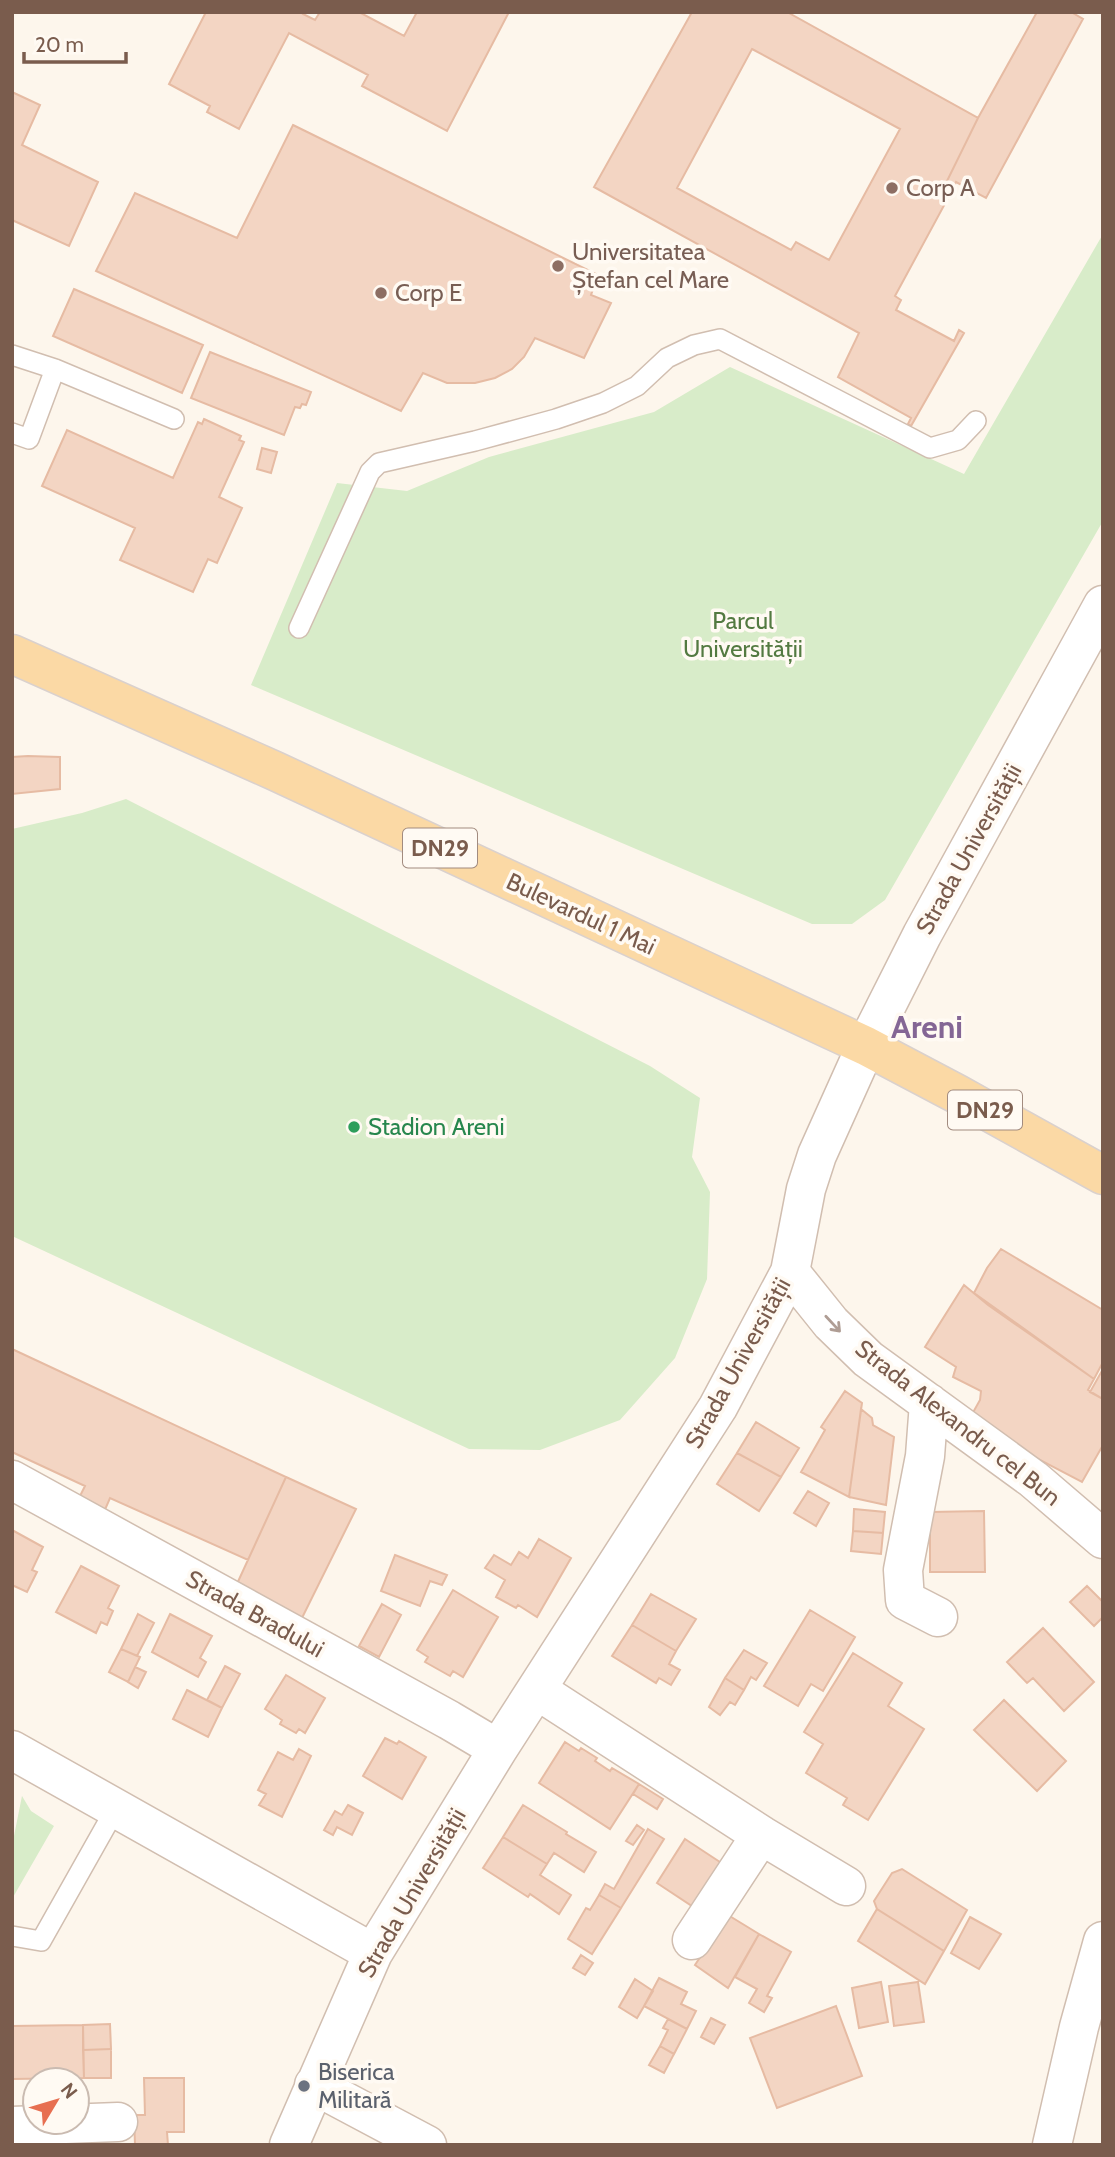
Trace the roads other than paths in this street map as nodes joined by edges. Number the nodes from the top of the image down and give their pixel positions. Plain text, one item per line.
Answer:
1 (12, 355) edge
2 (55, 369) junction
3 (174, 419) dead end
4 (976, 421) dead end
5 (12, 433) edge
6 (1100, 617) edge
7 (299, 628) dead end
8 (12, 654) edge
9 (866, 1046) junction
10 (1103, 1175) edge
11 (790, 1272) junction
12 (929, 1404) junction
13 (12, 1480) edge
14 (1103, 1539) edge
15 (938, 1617) dead end
16 (537, 1690) junction
17 (498, 1749) junction
18 (12, 1750) edge
19 (116, 1808) junction
20 (761, 1835) junction
21 (846, 1886) dead end
22 (12, 1936) edge
23 (692, 1940) dead end
24 (1103, 1941) edge
25 (373, 1953) junction
26 (314, 2085) junction
27 (118, 2122) dead end
28 (12, 2126) edge
29 (289, 2145) edge
30 (427, 2145) edge
31 (1052, 2145) edge

1 - 2 lane
2 - 3 lane
2 - 5 lane
4 - 7 lane
6 - 9 street, Strada Universității
8 - 9 main road, Bulevardul 1 Mai / DN29
9 - 10 main road, Bulevardul 1 Mai / DN29
9 - 11 street, Strada Universității
11 -> 12 street, Strada Alexandru cel Bun
11 - 16 street, Strada Universității
12 - 14 street, Strada Alexandru cel Bun
12 - 15 street
13 - 17 street, Strada Bradului
16 - 17 street, Strada Universității
16 - 20 street
17 - 25 street, Strada Universității
18 - 19 street
19 - 22 lane
19 - 25 street
20 - 21 street
20 - 23 street
24 - 31 street
25 - 26 street, Strada Universității
26 - 29 street, Strada Universității
26 - 30 street
27 - 28 street

